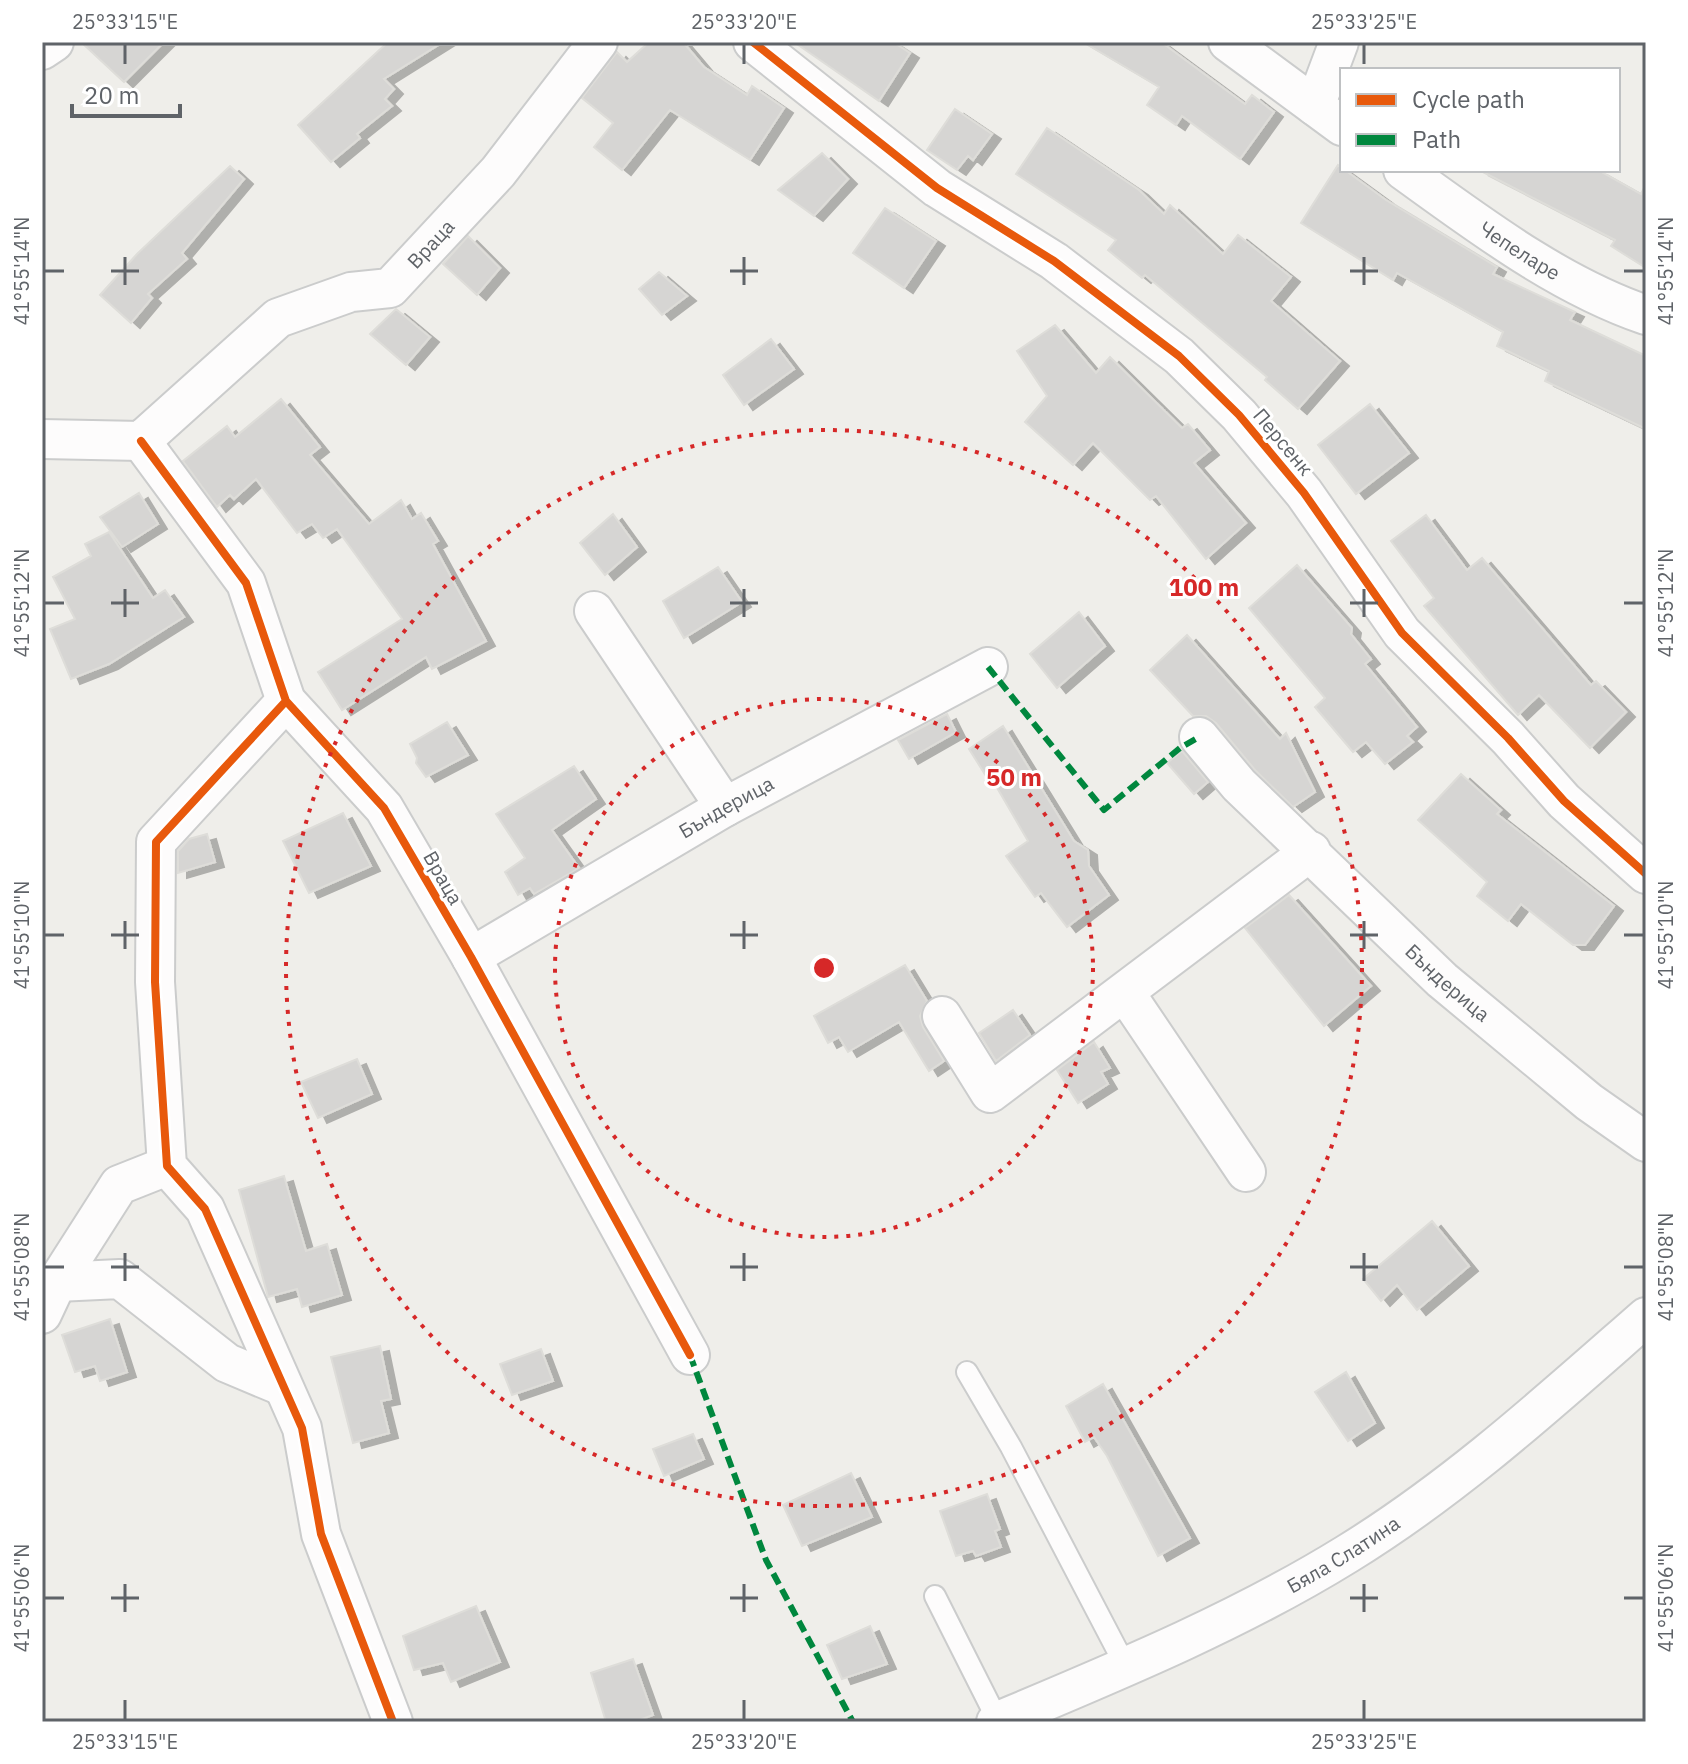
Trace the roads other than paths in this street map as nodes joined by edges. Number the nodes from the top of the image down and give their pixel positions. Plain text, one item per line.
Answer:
1 (54, 42) edge
2 (598, 42) edge
3 (753, 42) edge
4 (1228, 42) edge
5 (1339, 42) edge
6 (42, 50) edge
7 (1328, 116) edge
8 (1406, 172) edge
9 (1646, 315) edge
10 (42, 439) edge
11 (141, 441) junction
12 (594, 611) dead end
13 (988, 667) dead end
14 (286, 701) junction
15 (1199, 737) dead end
16 (725, 807) junction
17 (1311, 851) junction
18 (1646, 874) edge
19 (471, 957) junction
20 (1126, 994) junction
21 (942, 1016) dead end
22 (1646, 1142) edge
23 (167, 1166) junction
24 (1246, 1172) dead end
25 (50, 1298) edge
26 (1646, 1317) edge
27 (690, 1355) dead end
28 (967, 1372) dead end
29 (282, 1386) junction
30 (935, 1596) dead end
31 (1125, 1665) junction
32 (393, 1722) edge
33 (997, 1722) edge

1 - 6 street
2 - 11 street, Враца
3 - 18 street, Персенк
4 - 7 street
5 - 7 street
8 - 9 street, Чепеларе
10 - 11 street
11 - 14 street, Враца
12 - 16 street
13 - 16 street, Бъндерица
14 - 19 street, Враца
14 - 23 street
15 - 17 street, Бъндерица
16 - 19 street, Бъндерица
17 - 20 street
17 - 22 street, Бъндерица
19 - 27 street, Враца
20 - 21 street
20 - 24 street
23 - 25 street
23 - 29 street
25 - 29 street
26 - 31 street, Бяла Слатина
28 - 31 lane
29 - 32 street
30 - 33 lane
31 - 33 street, Бяла Слатина

